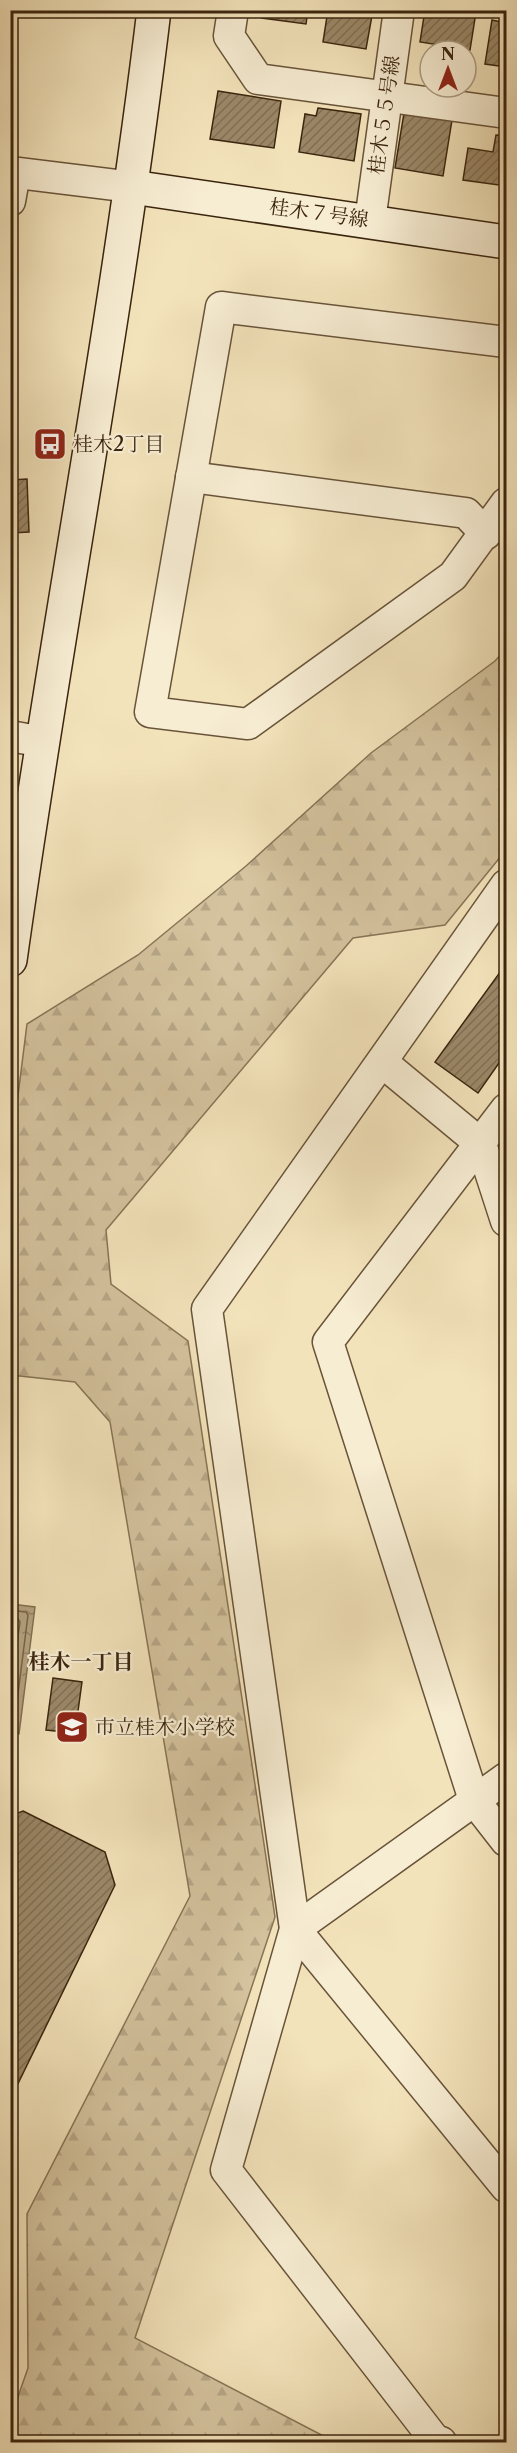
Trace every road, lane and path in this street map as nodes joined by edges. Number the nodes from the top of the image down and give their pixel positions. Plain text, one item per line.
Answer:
1 (154, 10) edge
2 (233, 10) edge
3 (399, 10) edge
4 (386, 96) junction
5 (507, 113) edge
6 (12, 182) edge
7 (132, 187) junction
8 (370, 221) junction
9 (507, 242) edge
10 (507, 342) edge
11 (191, 477) junction
12 (507, 503) edge
13 (486, 534) junction
14 (10, 736) edge
15 (43, 742) junction
16 (507, 885) edge
17 (13, 927) edge
18 (10, 960) edge
19 (382, 1062) junction
20 (507, 1109) edge
21 (481, 1144) junction
22 (507, 1221) edge
23 (507, 1778) edge
24 (474, 1800) junction
25 (507, 1841) edge
26 (295, 1929) junction
27 (507, 2187) edge
28 (441, 2442) edge

1 - 7 street
2 - 4 street
3 - 4 street, 桂木５５号線
4 - 5 street
4 - 8 street, 桂木５５号線
6 - 7 street
7 - 8 street, 桂木７号線
7 - 15 street
8 - 9 street, 桂木７号線
10 - 11 street
11 - 13 street
11 - 13 street
12 - 13 street
14 - 15 street
15 - 17 street
16 - 19 street
17 - 18 street
19 - 21 street
19 - 26 street
20 - 21 street
21 - 22 street
21 - 24 street
23 - 24 street
24 - 25 street
24 - 26 street
26 - 27 street
26 - 28 street

